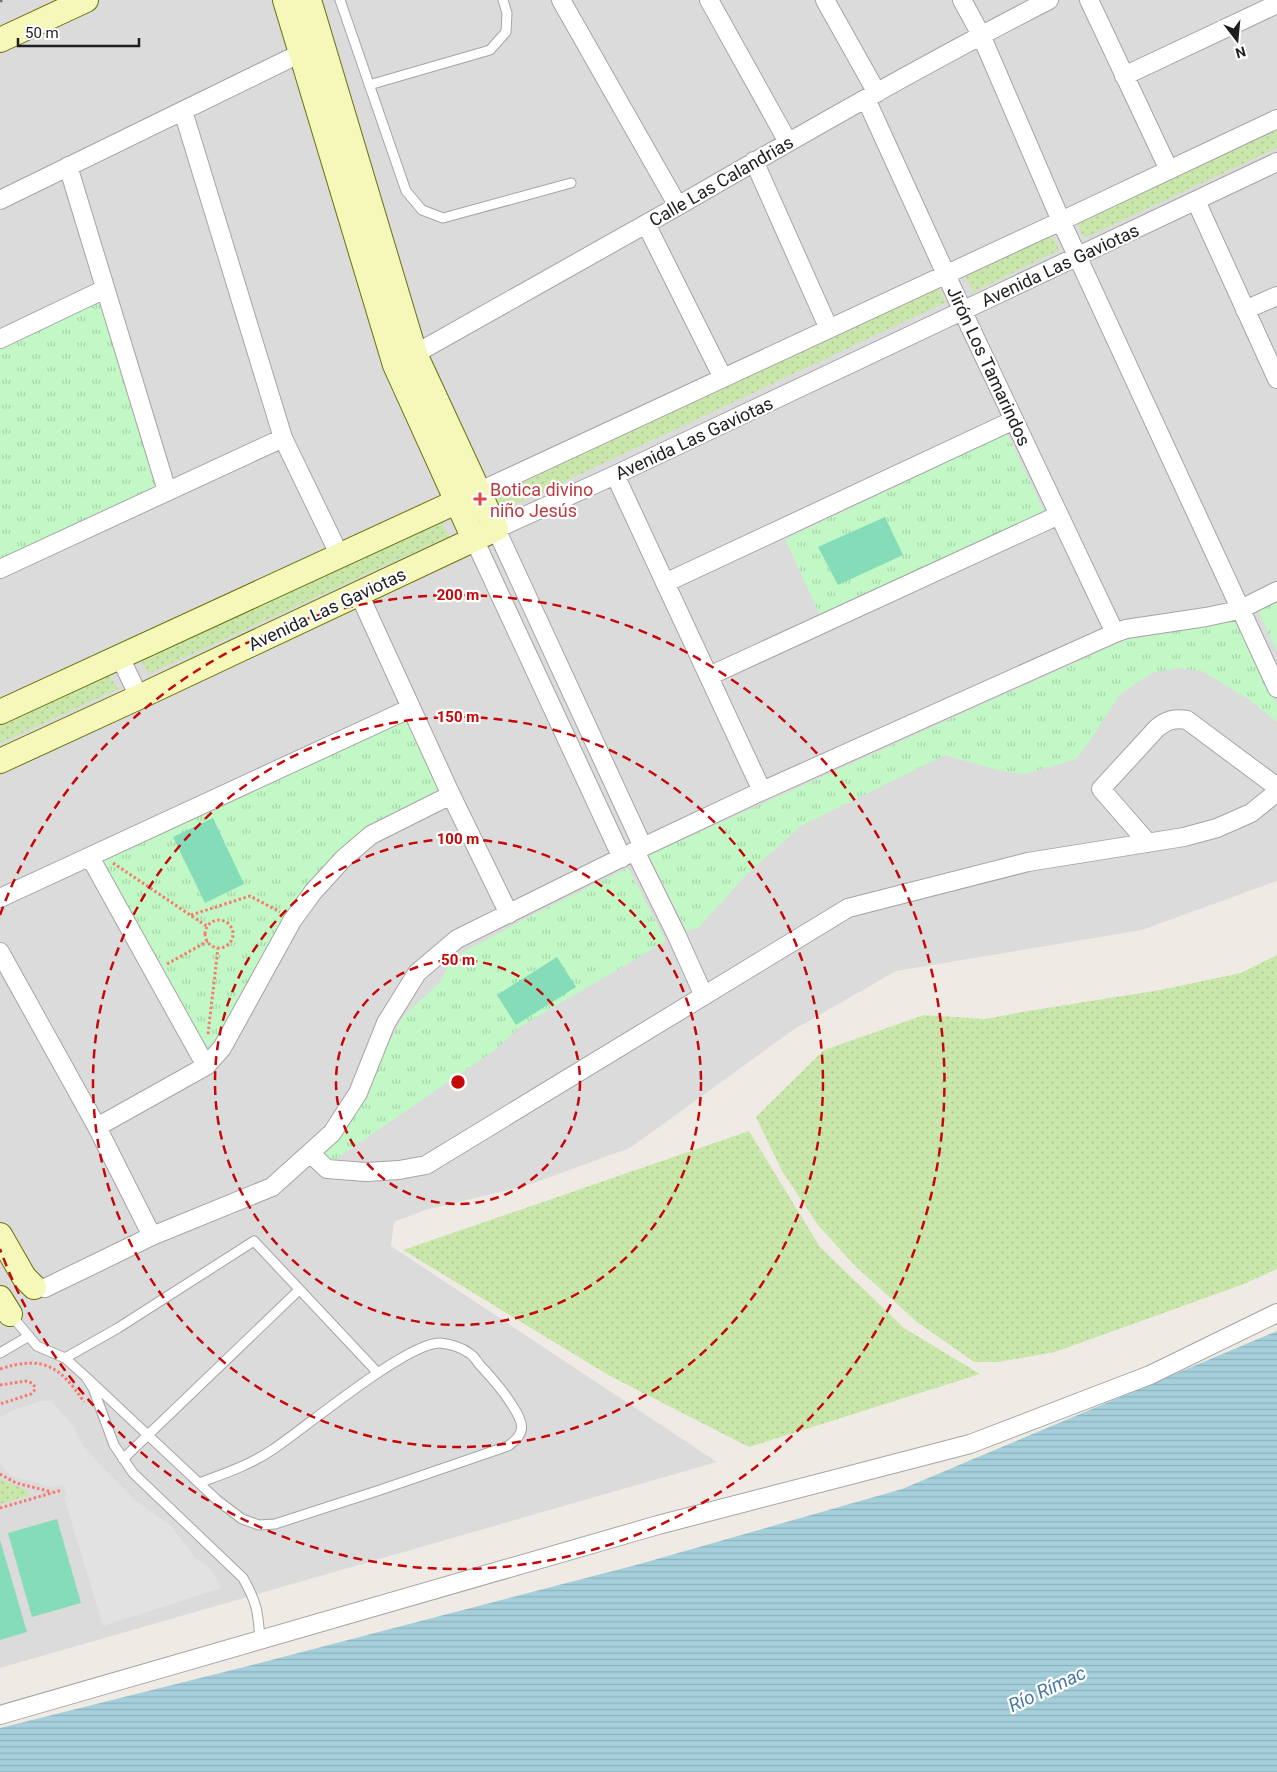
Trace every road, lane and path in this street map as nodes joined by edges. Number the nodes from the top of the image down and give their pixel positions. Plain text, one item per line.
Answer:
1 (86, 0) edge
2 (285, 0) edge
3 (309, 0) edge
4 (340, 0) edge
5 (503, 0) edge
6 (561, 0) edge
7 (709, 0) edge
8 (825, 0) edge
9 (962, 0) edge
10 (1049, 0) edge
11 (1089, 0) edge
12 (1277, 4) edge
13 (982, 35) junction
14 (0, 40) edge
15 (301, 53) junction
16 (1124, 76) junction
17 (369, 85) junction
18 (871, 96) junction
19 (183, 110) junction
20 (1277, 119) edge
21 (788, 142) junction
22 (754, 162) junction
23 (1277, 162) edge
24 (68, 166) junction
25 (1169, 170) junction
26 (571, 183) dead end
27 (0, 200) edge
28 (1196, 201) junction
29 (678, 206) junction
30 (1061, 221) junction
31 (646, 224) junction
32 (1078, 257) junction
33 (946, 274) junction
34 (105, 289) junction
35 (1277, 296) edge
36 (1245, 310) junction
37 (963, 311) junction
38 (829, 329) junction
39 (0, 339) edge
40 (415, 354) junction
41 (395, 365) junction
42 (723, 378) junction
43 (1277, 379) edge
44 (1014, 420) junction
45 (283, 438) junction
46 (615, 475) junction
47 (167, 491) junction
48 (478, 492) junction
49 (456, 502) junction
50 (1059, 515) junction
51 (496, 529) junction
52 (474, 539) junction
53 (340, 556) junction
54 (0, 569) edge
55 (665, 583) junction
56 (1277, 590) edge
57 (359, 594) junction
58 (1240, 610) junction
59 (1115, 633) junction
60 (120, 657) junction
61 (709, 676) junction
62 (1277, 688) edge
63 (139, 698) junction
64 (411, 708) junction
65 (0, 712) edge
66 (0, 761) edge
67 (1277, 787) edge
68 (762, 791) junction
69 (1277, 792) edge
70 (451, 795) junction
71 (1148, 843) junction
72 (633, 852) junction
73 (90, 857) junction
74 (107, 859) dead end
75 (0, 898) edge
76 (283, 914) dead end
77 (509, 914) junction
78 (190, 915) junction
79 (208, 927) junction
80 (208, 941) junction
81 (218, 948) junction
82 (0, 952) edge
83 (164, 966) dead end
84 (704, 996) junction
85 (208, 1038) dead end
86 (206, 1066) junction
87 (98, 1127) junction
88 (310, 1153) junction
89 (0, 1235) edge
90 (152, 1236) junction
91 (34, 1287) joint
92 (299, 1290) junction
93 (5, 1306) edge
94 (1277, 1313) edge
95 (28, 1336) junction
96 (0, 1353) edge
97 (64, 1358) junction
98 (0, 1369) edge
99 (378, 1373) junction
100 (86, 1377) junction
101 (0, 1385) edge
102 (0, 1404) edge
103 (87, 1407) dead end
104 (148, 1435) junction
105 (123, 1459) junction
106 (0, 1474) edge
107 (199, 1483) junction
108 (62, 1490) dead end
109 (52, 1492) junction
110 (0, 1508) edge
111 (260, 1640) junction
112 (0, 1715) edge

1 - 14 street
2 - 15 street
3 - 40 street
4 - 17 lane
5 - 17 lane
6 - 29 street
7 - 21 street
8 - 18 street, Jirón Los Tamarindos
9 - 13 street
10 - 13 street, Calle Las Calandrias
11 - 16 street
12 - 16 street
13 - 18 street, Calle Las Calandrias
13 - 30 street
15 - 19 street
15 - 41 street
16 - 25 street
17 - 26 lane
18 - 21 street, Calle Las Calandrias
18 - 33 street, Jirón Los Tamarindos
19 - 24 street
19 - 45 street
20 - 25 street
21 - 22 street, Calle Las Calandrias
22 - 29 street, Calle Las Calandrias
22 - 38 street
23 - 28 street, Avenida Las Gaviotas
24 - 27 street
24 - 34 street
25 - 30 street
28 - 32 street, Avenida Las Gaviotas
28 - 36 street
29 - 31 street, Calle Las Calandrias
30 - 32 street
30 - 33 street
31 - 40 street, Calle Las Calandrias
31 - 42 street
32 - 37 street, Avenida Las Gaviotas
32 - 58 street
33 - 37 street, Jirón Los Tamarindos
33 - 38 street
34 - 39 street
34 - 47 street
35 - 36 street
36 - 43 street
37 - 44 street, Jirón Los Tamarindos
37 - 46 street, Avenida Las Gaviotas
38 - 42 street
40 - 41 street, Calle Las Calandrias
40 - 48 street
41 - 49 street
42 - 48 street
44 - 50 street, Jirón Los Tamarindos
44 - 55 street
45 - 47 street
45 - 53 street
46 - 51 street, Avenida Las Gaviotas
46 - 55 street
47 - 54 street
48 - 49 street
48 - 51 street
49 - 52 street
49 - 53 street
50 - 59 street, Jirón Los Tamarindos
50 - 61 street
51 - 52 street, Avenida Las Gaviotas
51 - 72 street
52 - 57 street, Avenida Las Gaviotas
52 - 72 street
53 - 60 street
55 - 61 street
56 - 58 street
57 - 63 street, Avenida Las Gaviotas
57 - 64 street
58 - 59 street
58 - 62 street
59 - 68 street
60 - 63 street
60 - 65 street
61 - 68 street
63 - 66 street, Avenida Las Gaviotas
64 - 70 street
64 - 73 street
67 - 71 street
68 - 72 street
69 - 71 street
70 - 77 street
70 - 86 street
71 - 84 street
72 - 77 street
72 - 84 street
73 - 75 street
73 - 86 street
74 - 78 path
76 - 78 path
77 - 88 street
78 - 79 path
79 - 80 path
79 - 81 path
80 - 81 path
80 - 83 path
81 - 85 path
82 - 87 street
84 - 88 street
86 - 87 street
87 - 90 street
88 - 90 street
89 - 91 street
90 - 91 street
92 - 97 lane
92 - 99 lane
92 - 104 lane
93 - 95 lane
94 - 111 street
95 - 96 lane
95 - 97 lane
97 - 100 lane
98 - 103 path
99 - 107 lane
99 - 107 lane
100 - 104 lane
100 - 105 lane
101 - 102 path
104 - 105 lane
104 - 107 lane
105 - 111 lane
106 - 109 path
108 - 109 path
109 - 110 path
111 - 112 street

